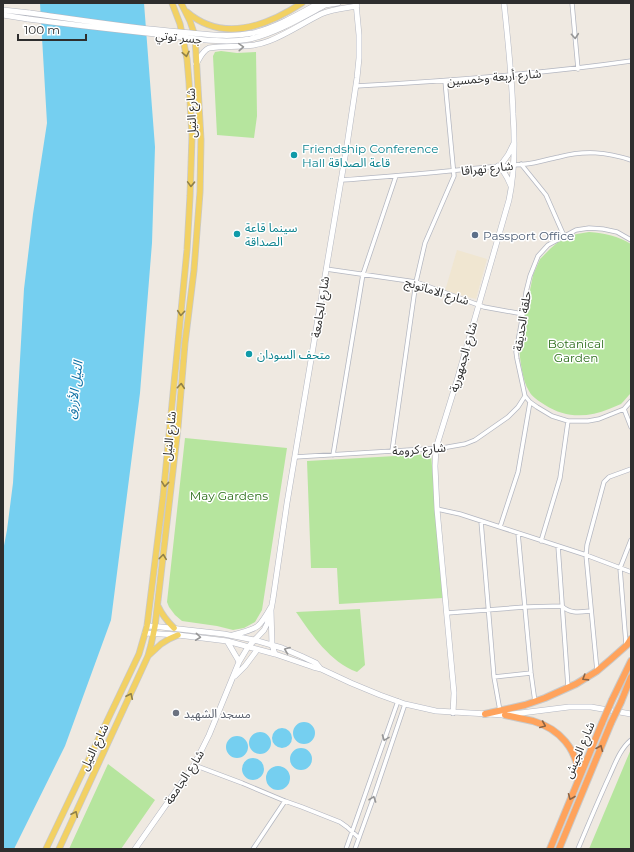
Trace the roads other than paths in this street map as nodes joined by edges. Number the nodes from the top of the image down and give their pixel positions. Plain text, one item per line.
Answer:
1 (172, 3) edge
2 (302, 3) edge
3 (319, 3) edge
4 (338, 3) edge
5 (504, 3) edge
6 (572, 3) edge
7 (356, 5) edge
8 (183, 6) edge
9 (3, 10) edge
10 (3, 15) edge
11 (631, 61) edge
12 (196, 64) junction
13 (578, 69) junction
14 (511, 76) junction
15 (445, 81) junction
16 (356, 86) junction
17 (514, 142) junction
18 (192, 155) junction
19 (202, 156) junction
20 (631, 160) edge
21 (522, 164) junction
22 (514, 165) junction
23 (499, 166) junction
24 (454, 171) junction
25 (396, 176) junction
26 (341, 180) junction
27 (512, 187) junction
28 (564, 236) junction
29 (631, 240) edge
30 (326, 269) junction
31 (185, 270) junction
32 (194, 270) junction
33 (363, 274) junction
34 (416, 282) junction
35 (478, 304) junction
36 (523, 314) junction
37 (185, 343) junction
38 (178, 344) junction
39 (525, 396) junction
40 (631, 401) edge
41 (530, 402) junction
42 (624, 409) junction
43 (568, 421) junction
44 (631, 428) edge
45 (436, 448) junction
46 (392, 451) junction
47 (334, 455) junction
48 (295, 457) junction
49 (631, 469) edge
50 (437, 509) junction
51 (481, 521) junction
52 (500, 527) junction
53 (518, 533) junction
54 (631, 540) edge
55 (541, 541) junction
56 (558, 546) junction
57 (586, 556) junction
58 (620, 568) junction
59 (154, 570) junction
60 (162, 570) junction
61 (631, 572) edge
62 (158, 604) junction
63 (524, 606) junction
64 (562, 606) junction
65 (272, 608) junction
66 (488, 609) junction
67 (591, 611) junction
68 (447, 613) junction
69 (147, 626) junction
70 (155, 626) junction
71 (174, 628) junction
72 (145, 633) junction
73 (154, 634) junction
74 (178, 635) junction
75 (232, 635) junction
76 (254, 640) junction
77 (631, 640) edge
78 (227, 641) junction
79 (272, 645) junction
80 (627, 645) junction
81 (248, 647) junction
82 (257, 650) junction
83 (275, 654) junction
84 (148, 656) junction
85 (631, 661) edge
86 (239, 662) junction
87 (321, 669) junction
88 (597, 671) junction
89 (531, 673) junction
90 (494, 677) junction
91 (631, 677) edge
92 (233, 678) junction
93 (568, 687) junction
94 (398, 701) junction
95 (535, 702) junction
96 (405, 704) junction
97 (113, 707) junction
98 (123, 711) junction
99 (500, 711) junction
100 (453, 713) junction
101 (485, 714) junction
102 (631, 714) edge
103 (505, 715) junction
104 (631, 740) edge
105 (194, 765) junction
106 (579, 779) junction
107 (284, 801) junction
108 (360, 808) junction
109 (369, 812) junction
110 (352, 831) junction
111 (359, 838) junction
112 (46, 849) edge
113 (59, 849) edge
114 (134, 849) edge
115 (253, 849) edge
116 (346, 849) edge
117 (355, 849) edge
118 (550, 849) edge
119 (559, 849) edge
120 (578, 849) edge

1 -> 18 main road, شارع النيل
2 - 8 main road
3 - 9 main road, جسر توتي, bridge
4 - 10 main road, جسر توتي, bridge
5 - 14 main road, شارع الجمهورية
6 -> 13 street
12 -> 7 main road
7 - 16 main road, شارع الجامعة
8 - 12 main road, شارع النيل
11 - 13 street, شارع أربعة وخمسين
12 - 19 main road, شارع النيل
13 - 14 street, شارع أربعة وخمسين
14 - 15 street, شارع أربعة وخمسين
14 - 17 main road, شارع الجمهورية
15 - 16 street, شارع أربعة وخمسين
15 - 24 street
16 - 26 main road, شارع الجامعة
17 - 22 main road, شارع الجمهورية
17 - 23 main road
18 - 19 main road
18 -> 31 main road, شارع النيل
19 - 32 main road, شارع النيل
20 - 21 street, شارع تهراقا
21 - 22 street, شارع تهراقا
21 - 28 street
22 - 23 street, شارع تهراقا
22 - 27 main road, شارع الجمهورية
23 - 24 street, شارع تهراقا
23 - 27 main road
24 - 25 street, شارع تهراقا
24 - 34 street
25 - 26 street, شارع تهراقا
25 - 33 street
26 - 30 main road, شارع الجامعة
27 - 35 main road, شارع الجمهورية
28 - 29 street, حلقة الحديقة
28 - 36 street, حلقة الحديقة
30 - 33 street, شارع الاماتونج
30 - 48 main road, شارع الجامعة
31 - 32 main road
31 -> 38 main road, شارع النيل
32 - 37 main road, شارع النيل
33 - 34 street, شارع الاماتونج
33 - 47 street
34 - 35 street, شارع الاماتونج
34 - 46 street
35 - 36 street, شارع الاماتونج
35 - 45 main road, شارع الجمهورية
36 - 39 street, حلقة الحديقة
37 - 38 main road
60 -> 37 main road, شارع النيل
38 -> 59 main road, شارع النيل
39 - 41 street, حلقة الحديقة
39 - 45 street, شارع كرومة
40 - 42 street, حلقة الحديقة
41 - 43 street, حلقة الحديقة
41 - 52 street
42 - 43 street, حلقة الحديقة
42 - 44 street
43 - 55 street
45 - 46 street, شارع كرومة
45 - 50 main road, شارع الجمهورية
46 - 47 street, شارع كرومة
47 - 48 street, شارع كرومة
48 - 65 main road, شارع الجامعة
49 - 57 street
50 - 51 street
50 - 68 main road, شارع الجمهورية
51 - 52 street
51 - 66 street
52 - 53 street
53 - 55 street
53 - 63 street
54 - 58 street
55 - 56 street
56 - 57 street
56 - 64 street
57 - 58 street
57 - 67 street
58 - 61 street
58 - 80 street
59 - 60 main road
59 - 69 main road, شارع النيل
60 - 62 main road, شارع النيل
62 - 70 main road, شارع النيل
62 - 71 main road
63 - 64 street
63 - 66 street
63 - 89 street
64 - 67 street
64 - 93 street
65 - 75 main road
65 - 76 main road, شارع الجامعة
65 - 79 main road, شارع الجامعة
66 - 68 street
66 - 90 street
67 - 88 street
68 - 100 main road, شارع الجمهورية
69 - 70 main road
69 - 72 main road, شارع النيل
70 - 71 main road
70 - 73 main road, شارع النيل
71 - 75 main road
72 - 73 main road
72 - 97 main road, شارع النيل
73 - 74 main road
73 - 84 main road, شارع النيل
74 -> 78 main road
74 - 84 main road
75 - 76 main road
76 - 79 main road
76 - 81 main road, شارع الجامعة
77 - 80 highway
78 - 81 main road
78 - 86 main road
79 - 83 main road, شارع الجامعة
87 -> 79 main road
80 - 88 highway
81 - 82 main road
81 - 86 main road, شارع الجامعة
82 - 83 main road
82 - 92 main road, شارع الجامعة
83 - 87 main road
98 -> 84 main road, شارع النيل
85 - 106 highway, شارع الجيش, bridge
86 - 92 main road, شارع الجامعة
87 - 94 main road
88 -> 93 highway
89 - 90 street
89 - 95 street
90 - 99 street
119 -> 91 highway, شارع الجيش, bridge
92 - 105 main road, شارع الجامعة
93 - 95 highway
94 - 96 main road
94 -> 108 street
95 - 99 highway
96 - 100 main road
109 -> 96 street
97 - 98 main road
97 - 112 main road, شارع النيل
113 -> 98 main road, شارع النيل
99 - 101 highway
100 - 101 main road
101 - 103 main road
102 - 103 main road
103 -> 106 highway
104 - 120 street
105 - 107 street
105 - 114 main road, شارع الجامعة
106 -> 118 highway, شارع الجيش
107 - 110 street
107 - 115 street
108 - 109 street
108 - 110 street
109 - 111 street
110 - 111 street
110 - 116 street
111 - 117 street

